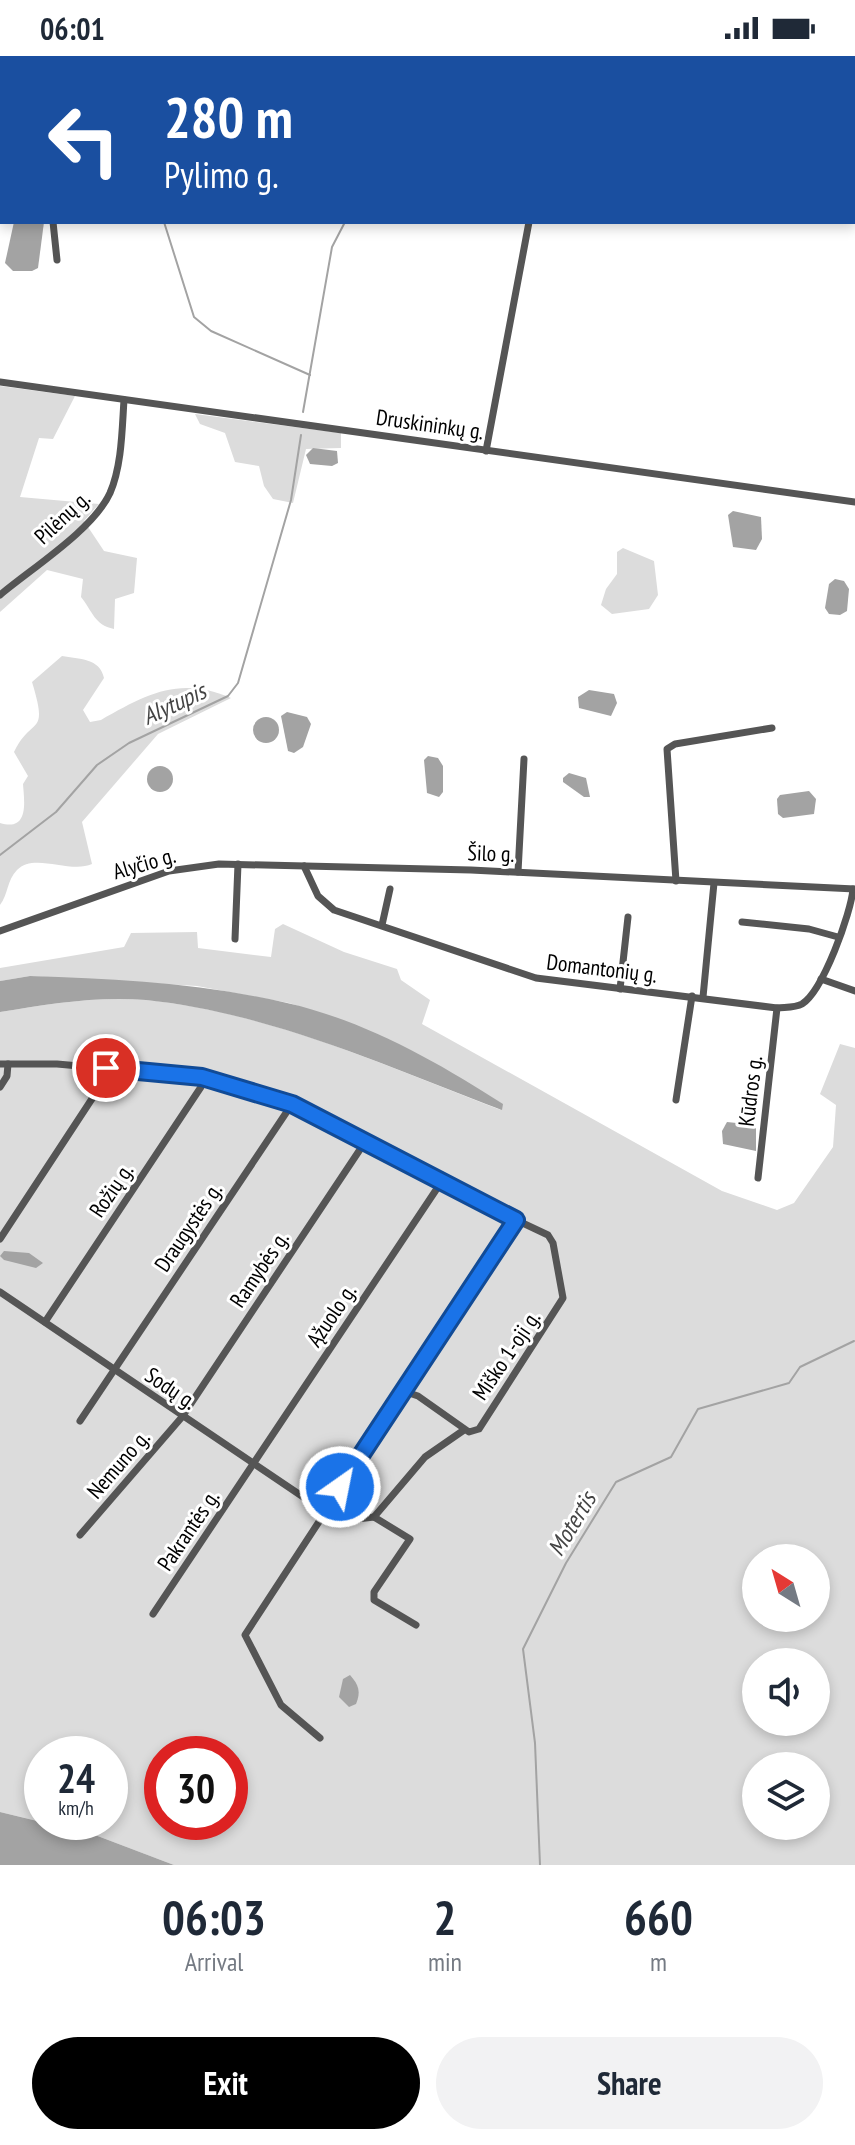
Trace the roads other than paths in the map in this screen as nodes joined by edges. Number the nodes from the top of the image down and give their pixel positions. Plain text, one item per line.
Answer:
1 (53, 224) edge
2 (529, 224) edge
3 (57, 260) dead end
4 (0, 382) edge
5 (124, 400) junction
6 (486, 451) junction
7 (855, 502) edge
8 (0, 595) edge
9 (772, 728) dead end
10 (524, 759) dead end
11 (238, 864) junction
12 (304, 866) junction
13 (518, 872) junction
14 (676, 881) junction
15 (714, 883) junction
16 (390, 889) dead end
17 (854, 889) edge
18 (853, 905) edge
19 (628, 917) dead end
20 (742, 922) dead end
21 (382, 925) junction
22 (0, 931) edge
23 (838, 937) junction
24 (235, 939) dead end
25 (821, 979) junction
26 (620, 989) junction
27 (855, 991) edge
28 (692, 996) junction
29 (703, 997) junction
30 (777, 1008) junction
31 (4, 1064) edge
32 (106, 1068) junction
33 (202, 1077) junction
34 (0, 1087) edge
35 (676, 1100) dead end
36 (292, 1104) junction
37 (365, 1142) junction
38 (758, 1178) dead end
39 (440, 1184) junction
40 (516, 1220) junction
41 (0, 1239) edge
42 (0, 1292) edge
43 (45, 1322) junction
44 (114, 1370) junction
45 (403, 1391) junction
46 (182, 1417) junction
47 (80, 1421) dead end
48 (468, 1431) junction
49 (253, 1466) junction
50 (324, 1511) junction
51 (374, 1517) junction
52 (80, 1535) dead end
53 (153, 1614) dead end
54 (416, 1625) dead end
55 (320, 1738) dead end

1 - 3 street
2 - 6 street
4 - 5 street, Druskininkų g.
5 - 6 street, Druskininkų g.
5 - 8 street, Pilėnų g.
6 - 7 street, Druskininkų g.
9 - 14 street
10 - 13 street
11 - 12 street, Alyčio g.
11 - 22 street, Alyčio g.
11 - 24 street
12 - 13 street, Šilo g.
12 - 21 street, Domantonių g.
13 - 14 street, Šilo g.
14 - 15 street, Šilo g.
15 - 17 street, Šilo g.
15 - 29 street
16 - 21 street
17 - 18 street
18 - 23 street
19 - 26 street
20 - 23 street
21 - 26 street, Domantonių g.
23 - 25 street
25 - 27 street
25 - 30 street
26 - 28 street, Domantonių g.
28 - 29 street, Domantonių g.
28 - 35 street
29 - 30 street, Domantonių g.
30 - 38 street, Kūdros g.
31 - 32 street, Miško 1-oji g.
31 - 34 street
32 - 33 street, Miško 1-oji g.
32 - 41 street
33 - 36 street, Miško 1-oji g.
33 - 43 street, Rožių g.
36 - 37 street, Miško 1-oji g.
36 - 44 street, Draugystės g.
37 - 39 street, Miško 1-oji g.
37 - 46 street, Ramybės g.
39 - 40 street, Miško 1-oji g.
39 - 49 street, Ąžuolo g.
40 - 45 street
40 - 48 street, Miško 1-oji g.
42 - 43 street, Sodų g.
43 - 44 street, Sodų g.
44 - 46 street, Sodų g.
44 - 47 street, Draugystės g.
45 - 48 street
45 - 50 street
46 - 49 street, Sodų g.
46 - 52 street, Nemuno g.
48 - 51 street, Miško 1-oji g.
49 - 50 street, Sodų g.
49 - 53 street, Pakrantės g.
50 - 51 street
50 - 55 street
51 - 54 street

